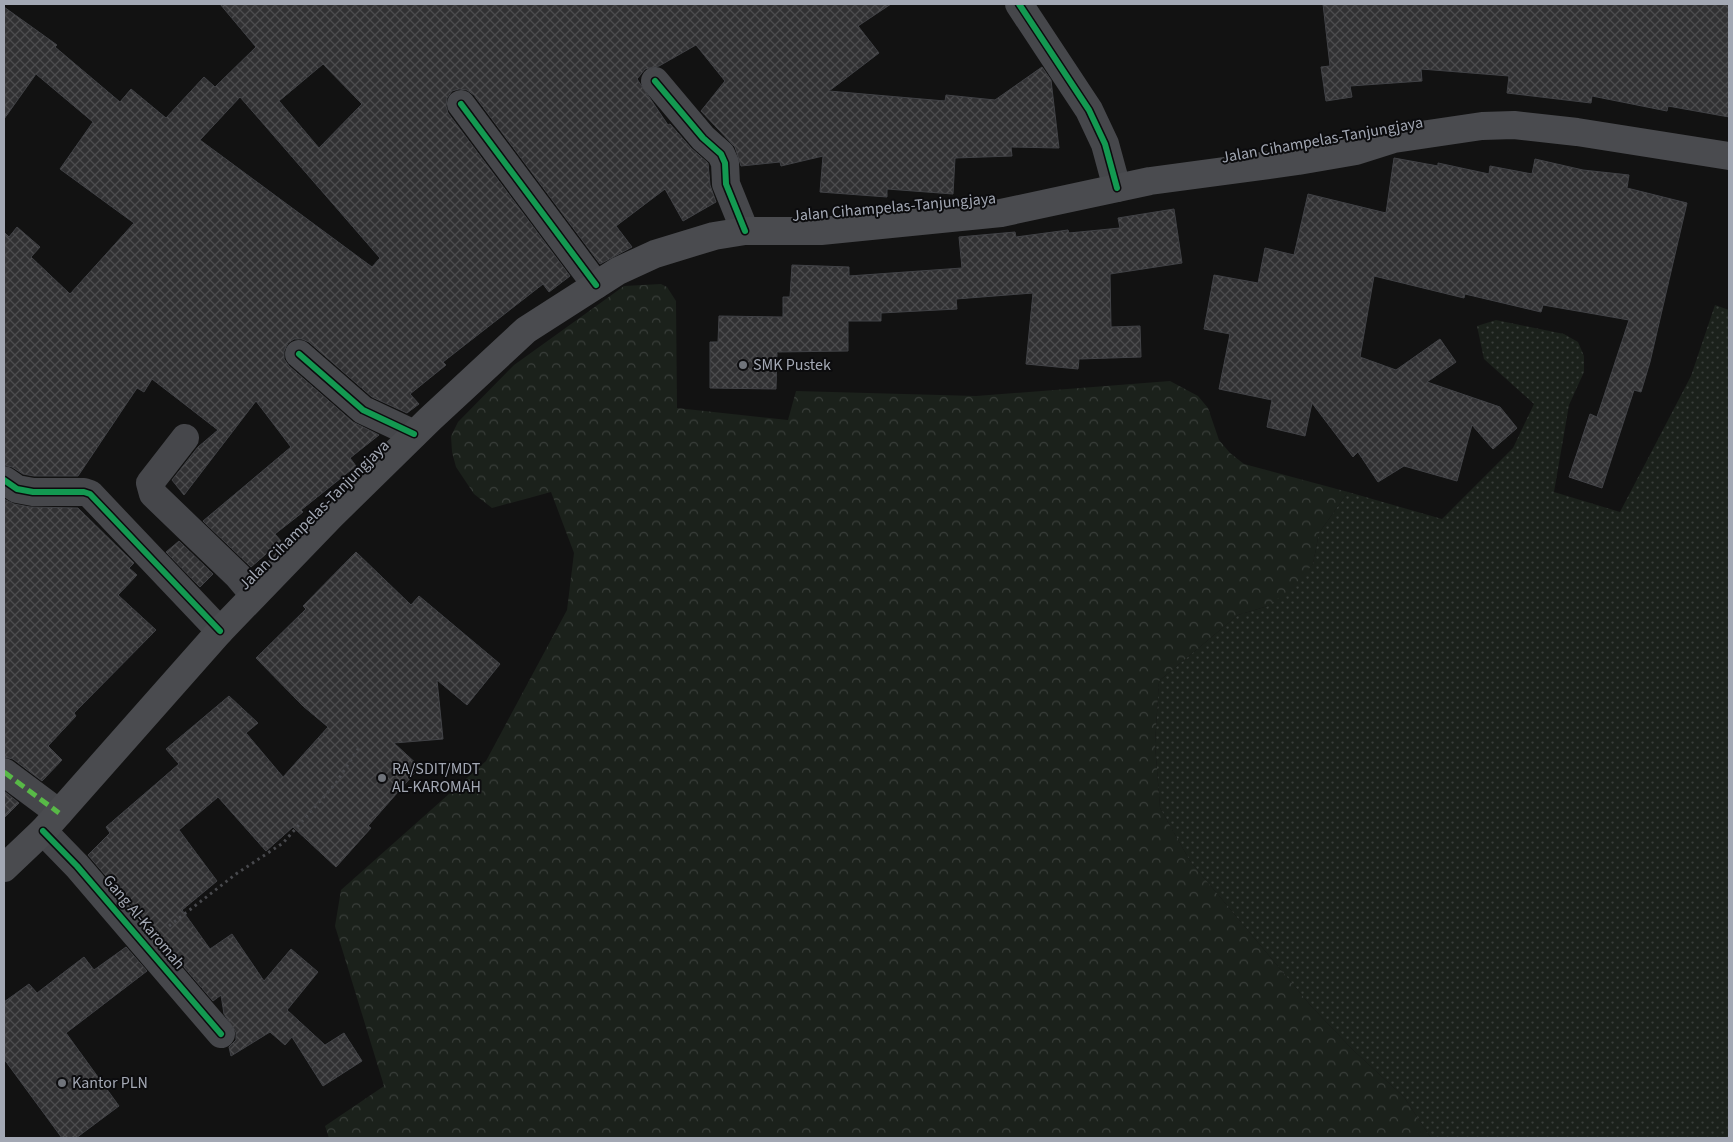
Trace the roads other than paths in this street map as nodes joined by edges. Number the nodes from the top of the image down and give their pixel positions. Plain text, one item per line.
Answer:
1 (1019, 4) edge
2 (655, 81) dead end
3 (461, 104) dead end
4 (1729, 156) edge
5 (1117, 188) junction
6 (745, 231) junction
7 (596, 285) junction
8 (299, 354) dead end
9 (414, 434) junction
10 (185, 438) dead end
11 (4, 480) edge
12 (254, 595) junction
13 (220, 630) junction
14 (4, 772) edge
15 (51, 822) junction
16 (4, 868) edge
17 (221, 1034) dead end

1 - 5 street
2 - 6 street
3 - 7 street
4 - 5 main road, Jalan Cihampelas-Tanjungjaya
5 - 6 main road, Jalan Cihampelas-Tanjungjaya
6 - 7 main road, Jalan Cihampelas-Tanjungjaya
7 - 9 main road, Jalan Cihampelas-Tanjungjaya
8 - 9 street
9 - 12 main road, Jalan Cihampelas-Tanjungjaya
10 - 12 street
11 - 13 street
12 - 13 main road, Jalan Cihampelas-Tanjungjaya
13 - 15 main road, Jalan Cihampelas-Tanjungjaya
14 - 15 street, Gang Al-Karomah
15 - 16 main road, Jalan Cihampelas-Tanjungjaya
15 - 17 street, Gang Al-Karomah

